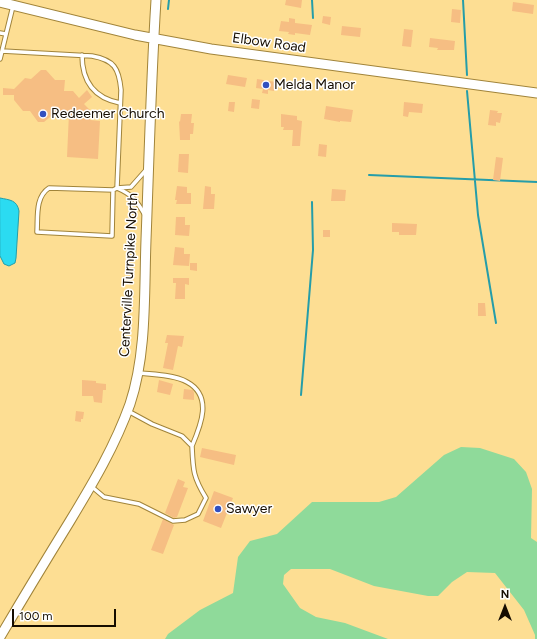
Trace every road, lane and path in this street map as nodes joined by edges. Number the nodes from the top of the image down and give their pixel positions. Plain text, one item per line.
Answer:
1 (156, 0) edge
2 (0, 2) edge
3 (13, 5) junction
4 (0, 33) edge
5 (6, 34) junction
6 (154, 39) junction
7 (2, 51) junction
8 (82, 55) junction
9 (0, 59) edge
10 (537, 92) edge
11 (120, 103) junction
12 (148, 168) junction
13 (115, 189) junction
14 (147, 218) junction
15 (137, 373) junction
16 (127, 410) junction
17 (192, 446) junction
18 (91, 486) junction
19 (0, 637) edge

1 - 6 main road, Centerville Turnpike North
2 - 3 main road, Elbow Road
3 - 5 lane
3 - 6 main road, Elbow Road
4 - 5 lane
5 - 7 lane
6 - 10 main road, Elbow Road
6 - 12 main road, Centerville Turnpike North
7 - 8 lane
7 - 9 lane
8 - 11 lane
8 - 11 lane
11 - 13 lane
12 - 13 lane
12 - 14 main road, Centerville Turnpike North
13 - 13 lane
13 - 14 lane
14 - 15 main road, Centerville Turnpike North
15 - 16 main road, Centerville Turnpike North
15 - 17 lane
16 - 17 lane
16 - 18 main road, Centerville Turnpike North
17 - 18 lane
18 - 19 main road, Centerville Turnpike North

